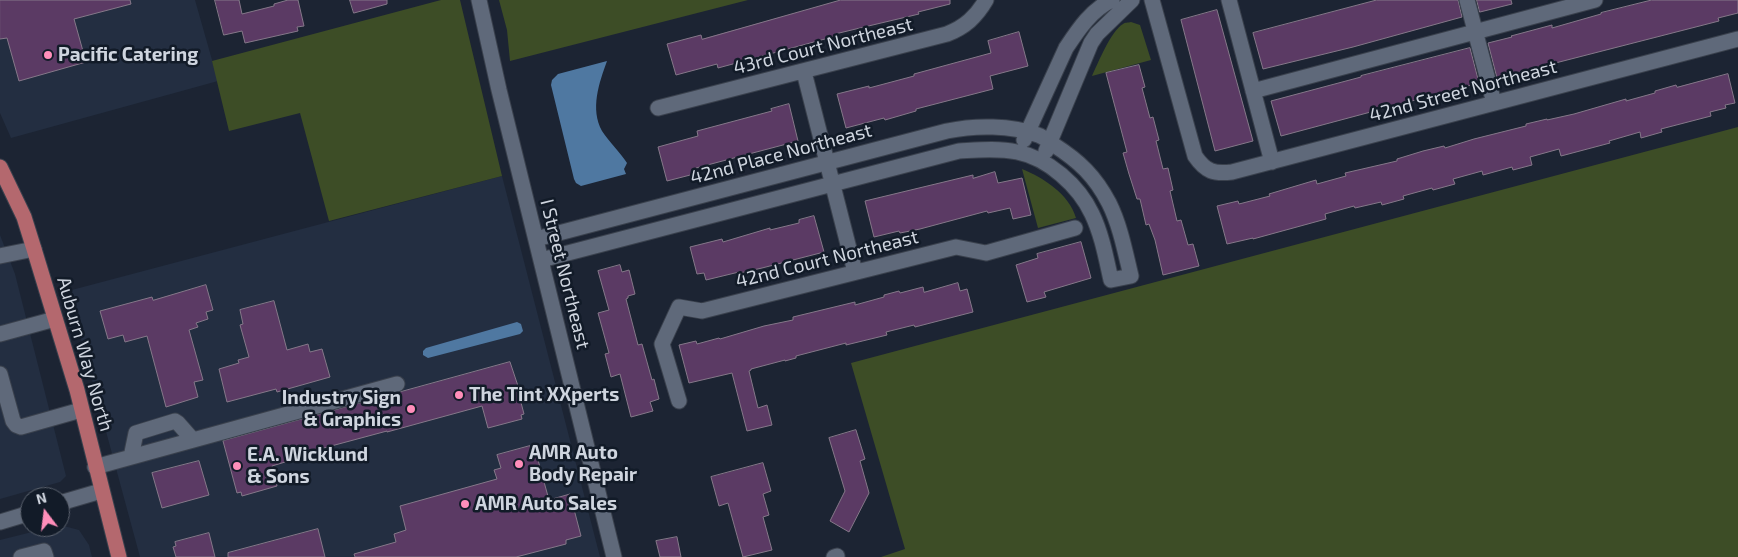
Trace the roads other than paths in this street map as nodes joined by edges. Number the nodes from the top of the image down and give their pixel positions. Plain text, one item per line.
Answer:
1 (479, 0) edge
2 (986, 0) edge
3 (1112, 0) edge
4 (1132, 0) edge
5 (1152, 0) edge
6 (1229, 0) edge
7 (1467, 0) edge
8 (1595, 0) edge
9 (1475, 32) junction
10 (1738, 39) edge
11 (804, 72) junction
12 (1253, 91) junction
13 (1494, 104) junction
14 (658, 108) dead end
15 (1039, 137) junction
16 (1030, 156) junction
17 (827, 162) junction
18 (1272, 162) junction
19 (0, 166) edge
20 (833, 184) junction
21 (1075, 228) dead end
22 (536, 239) junction
23 (34, 249) junction
24 (0, 256) edge
25 (541, 260) junction
26 (855, 272) junction
27 (55, 319) junction
28 (0, 334) edge
29 (0, 374) edge
30 (397, 384) dead end
31 (679, 401) dead end
32 (81, 410) junction
33 (193, 440) junction
34 (132, 457) junction
35 (95, 467) junction
36 (101, 491) junction
37 (70, 501) edge
38 (20, 516) edge
39 (0, 522) edge
40 (22, 557) edge
41 (46, 557) edge
42 (119, 557) edge
43 (614, 557) edge

1 - 22 street, I Street Northeast
2 - 11 street, 43rd Court Northeast
3 - 15 street
4 - 15 street
5 - 18 street, 42nd Street Northeast
6 - 12 street
7 - 9 street
8 - 9 street
9 - 12 street
9 - 13 street
10 - 13 street, 42nd Street Northeast
11 - 14 street, 43rd Court Northeast
11 - 17 street
12 - 18 street
13 - 18 street, 42nd Street Northeast
15 - 16 street
15 - 16 street
15 - 16 street
15 - 17 street, 42nd Place Northeast
16 - 20 street
17 - 20 street
17 - 22 street, 42nd Place Northeast
19 - 23 main road, Auburn Way North
20 - 25 street
20 - 26 street
21 - 26 street, 42nd Court Northeast
22 - 25 street, I Street Northeast
23 - 24 street
23 - 27 main road, Auburn Way North
25 - 43 street, I Street Northeast
26 - 31 street, 42nd Court Northeast
27 - 28 street
27 - 32 main road, Auburn Way North
29 - 32 street
30 - 33 street
32 - 35 main road, Auburn Way North
33 - 34 street
33 - 34 street
34 - 35 street
35 - 36 main road, Auburn Way North
36 - 37 street
36 - 42 main road, Auburn Way North
38 - 39 street
40 - 41 street

